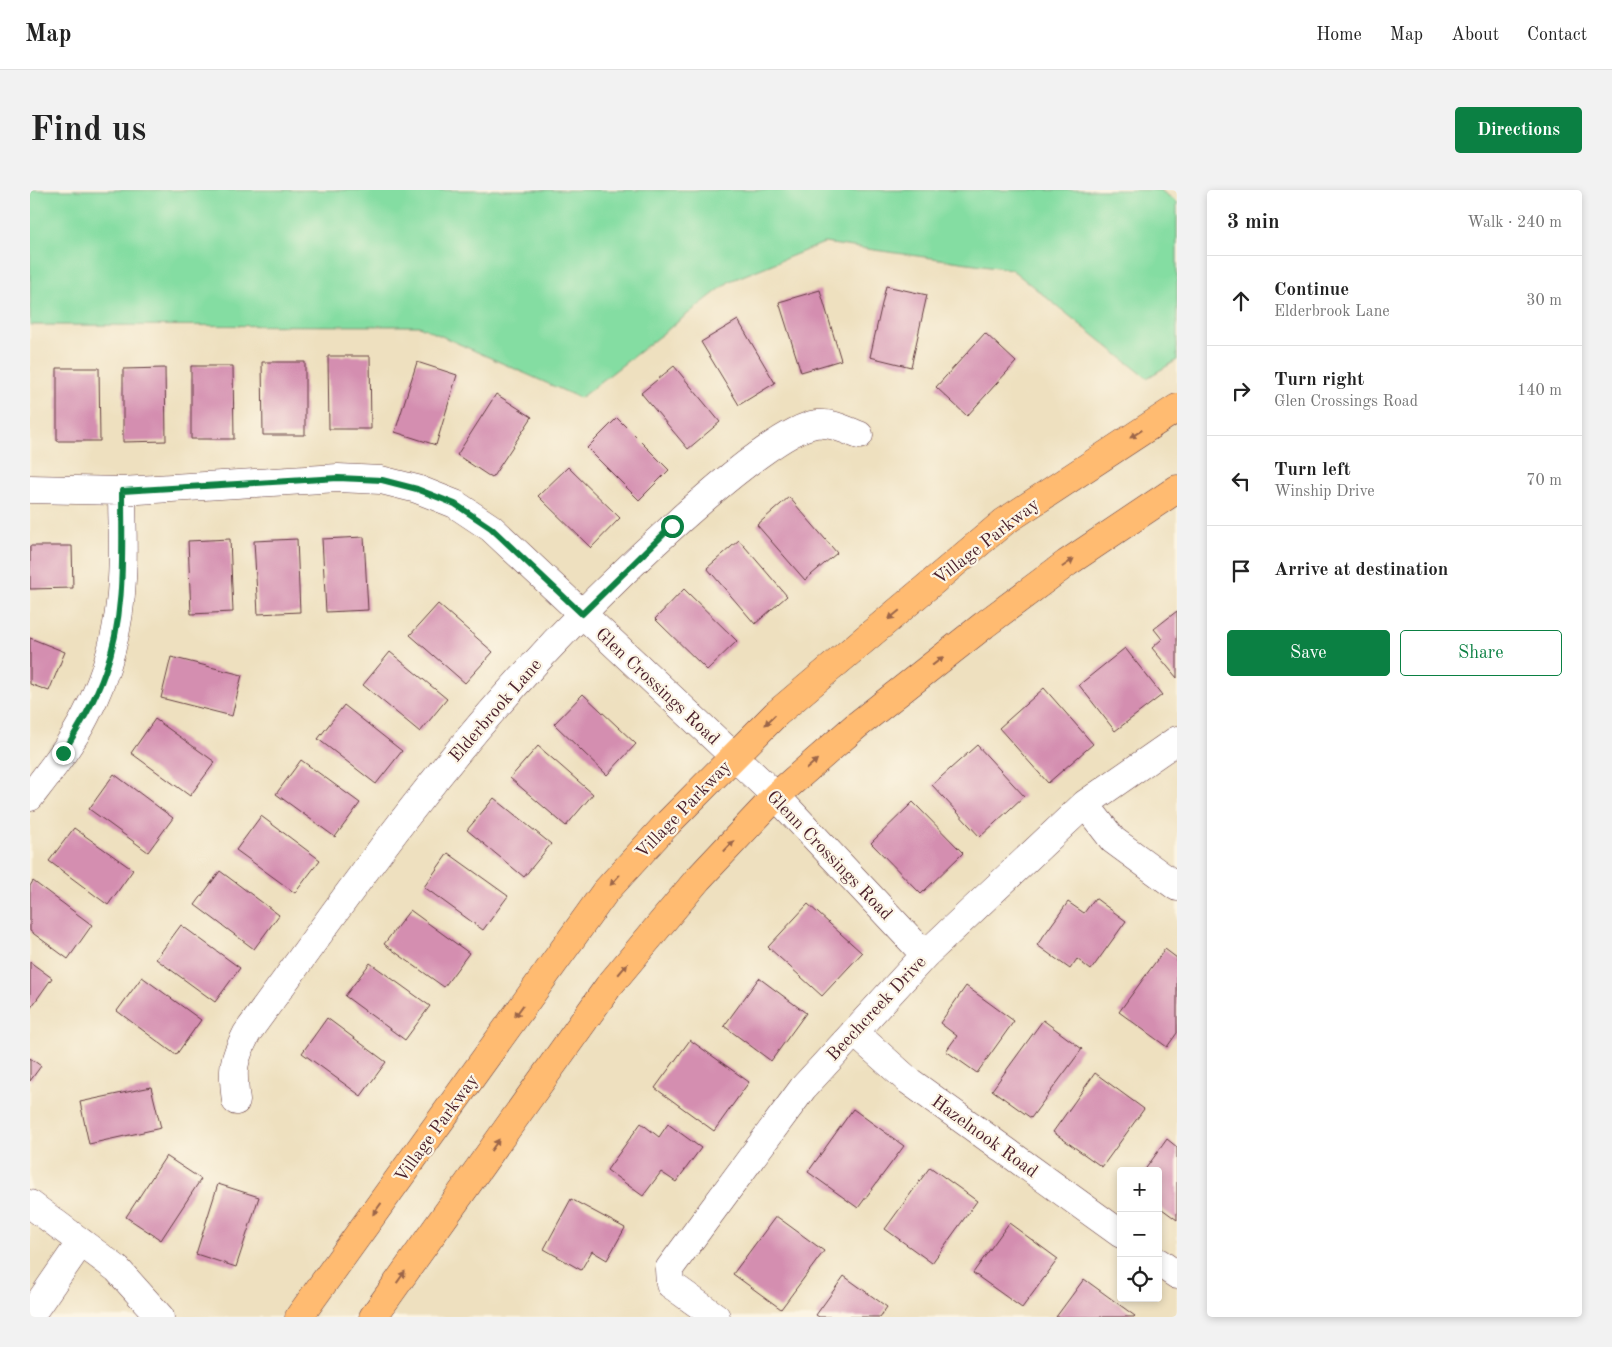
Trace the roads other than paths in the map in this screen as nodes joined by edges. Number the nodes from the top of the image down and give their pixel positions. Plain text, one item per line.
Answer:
1 (1177, 408) edge
2 (859, 435) dead end
3 (1177, 489) edge
4 (30, 490) edge
5 (122, 491) junction
6 (582, 614) junction
7 (1177, 740) edge
8 (733, 756) junction
9 (776, 796) junction
10 (30, 797) edge
11 (1085, 804) junction
12 (1177, 886) edge
13 (925, 955) junction
14 (854, 1032) junction
15 (236, 1101) dead end
16 (30, 1204) edge
17 (1117, 1231) edge
18 (82, 1242) junction
19 (1162, 1265) edge
20 (1177, 1275) edge
21 (31, 1311) edge
22 (160, 1317) edge
23 (299, 1317) edge
24 (373, 1317) edge
25 (716, 1317) edge

1 -> 8 main road, Village Parkway
2 - 6 street, Elderbrook Lane
9 -> 3 main road
4 - 5 street, Glen Crossings Road
5 - 6 street, Glen Crossings Road
5 - 10 street
6 - 8 street, Glen Crossings Road
6 - 15 street, Elderbrook Lane
7 - 11 street, Beechcreek Drive
8 - 9 street, Glenn Crossings Road
8 -> 23 main road, Village Parkway
9 - 13 street, Glenn Crossings Road
24 -> 9 main road
11 - 12 street
11 - 13 street, Beechcreek Drive
13 - 14 street, Beechcreek Drive
14 - 17 street, Hazelnook Road
14 - 25 street, Beechcreek Drive
16 - 18 street
18 - 21 street
18 - 22 street
19 - 20 street

